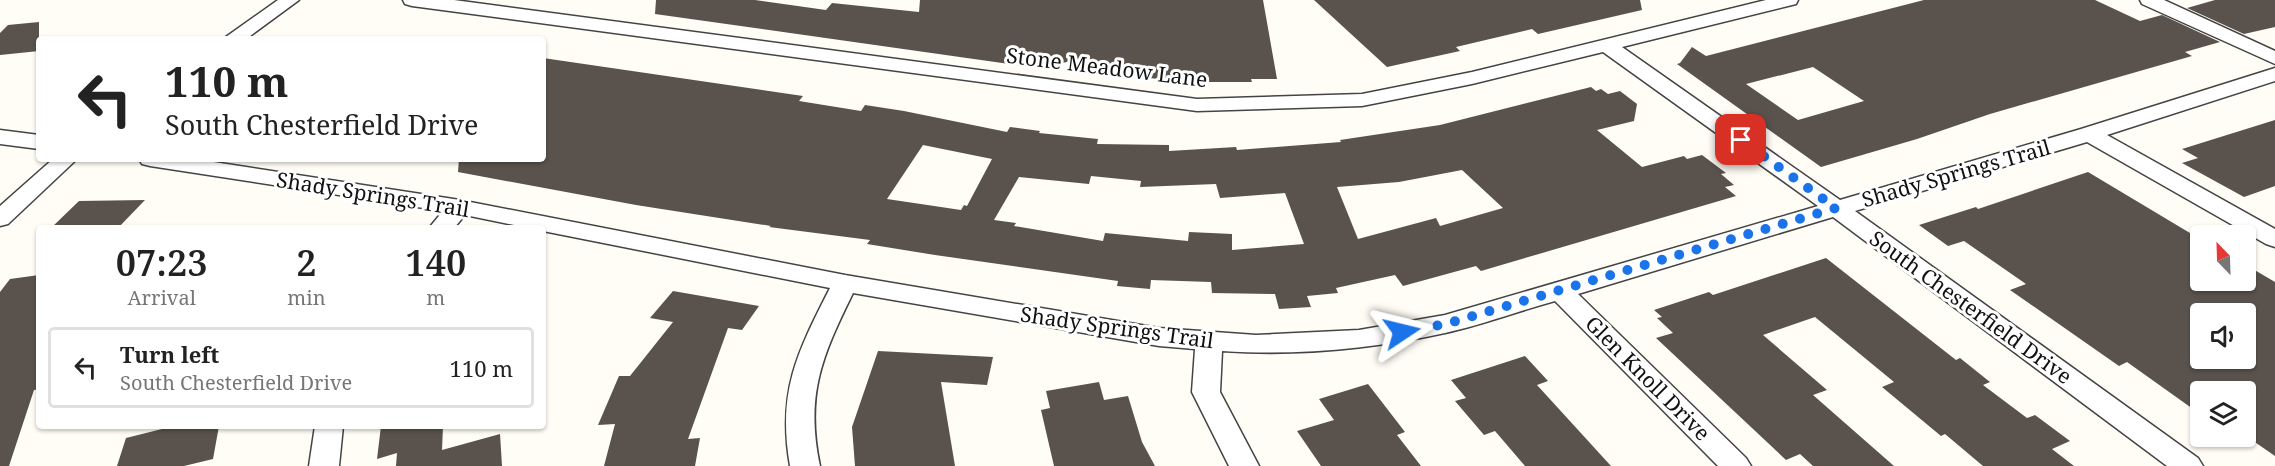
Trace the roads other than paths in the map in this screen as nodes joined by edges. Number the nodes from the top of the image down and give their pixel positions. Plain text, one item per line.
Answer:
1 (290, 0) edge
2 (412, 0) edge
3 (1789, 0) edge
4 (2149, 0) edge
5 (237, 36) edge
6 (1607, 45) junction
7 (2275, 58) edge
8 (2275, 74) edge
9 (2089, 134) junction
10 (0, 137) edge
11 (36, 142) edge
12 (63, 162) edge
13 (169, 162) edge
14 (460, 207) junction
15 (1836, 208) junction
16 (0, 219) edge
17 (444, 225) edge
18 (2275, 239) edge
19 (845, 283) junction
20 (1560, 291) junction
21 (1209, 341) junction
22 (329, 429) edge
23 (324, 466) edge
24 (805, 466) edge
25 (1244, 466) edge
26 (1736, 466) edge
27 (2188, 466) edge

1 - 5 street
2 - 6 street, Stone Meadow Lane
3 - 6 street, Stone Meadow Lane
4 - 7 street
6 - 15 street, South Chesterfield Drive
8 - 9 street, Shady Springs Trail
9 - 15 street, Shady Springs Trail
9 - 18 street
10 - 11 street
12 - 16 street
13 - 14 street, Shady Springs Trail
14 - 17 street
14 - 19 street, Shady Springs Trail
15 - 20 street, Shady Springs Trail
15 - 27 street, South Chesterfield Drive
19 - 21 street, Shady Springs Trail
19 - 24 street
20 - 21 street, Shady Springs Trail
20 - 26 street, Glen Knoll Drive
21 - 25 street
22 - 23 street

